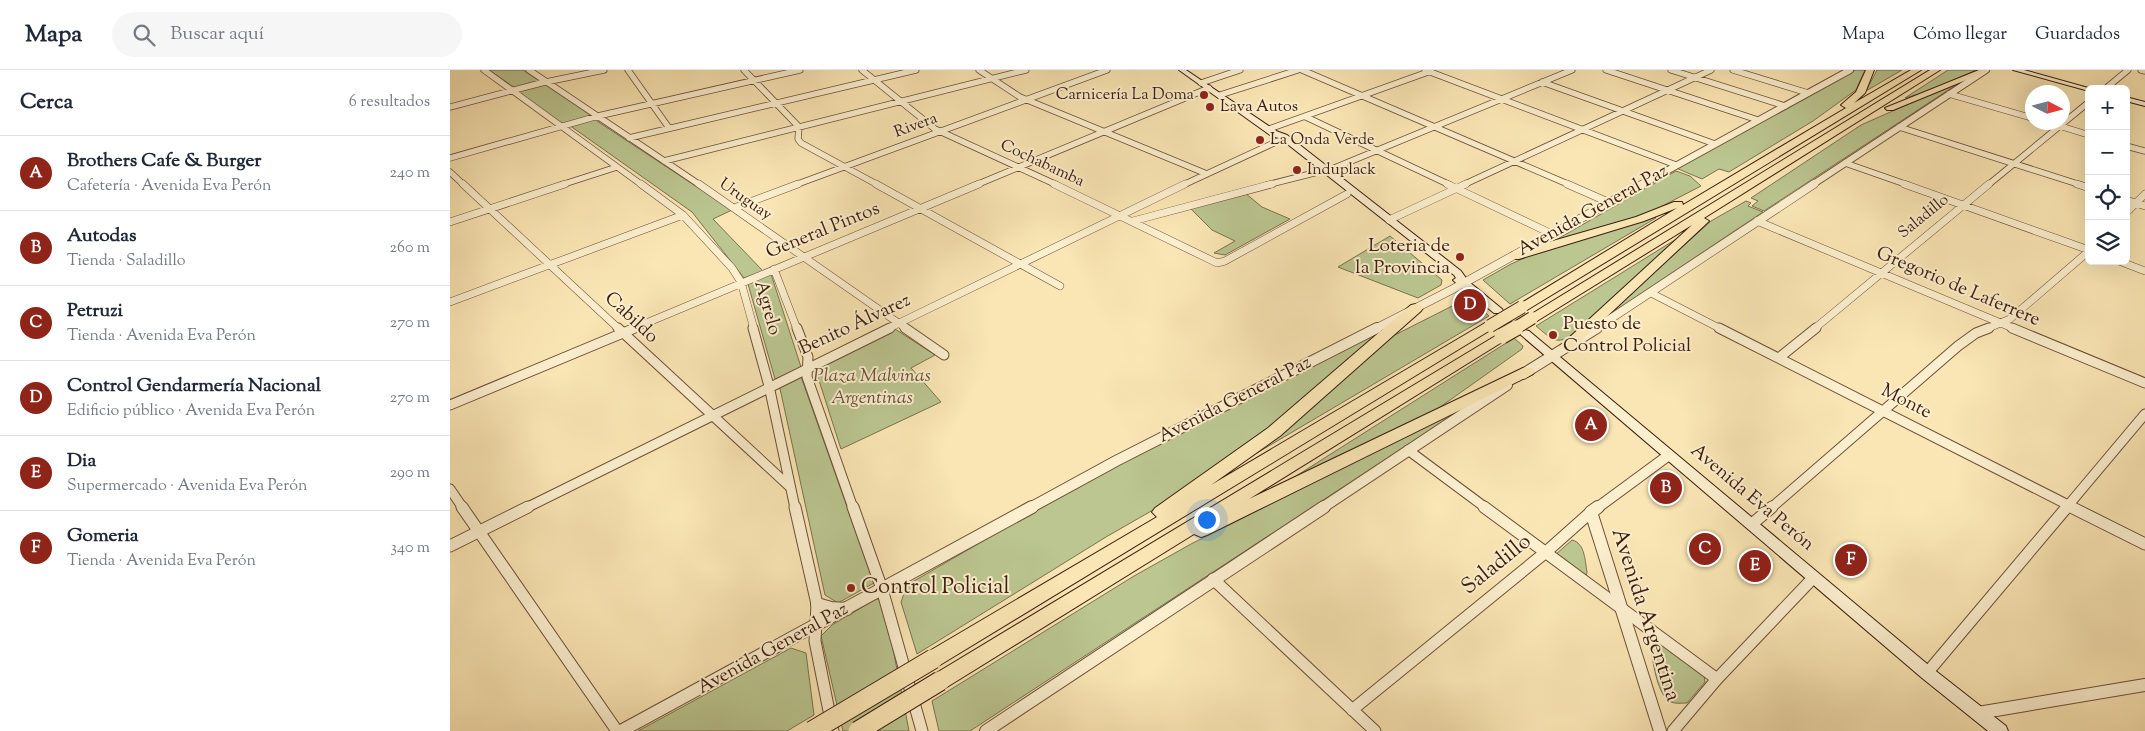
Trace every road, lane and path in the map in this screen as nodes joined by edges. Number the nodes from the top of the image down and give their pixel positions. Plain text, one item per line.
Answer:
1 (484, 70) edge
2 (529, 70) edge
3 (604, 70) edge
4 (628, 70) edge
5 (744, 70) edge
6 (800, 70) edge
7 (862, 70) edge
8 (916, 70) edge
9 (979, 70) edge
10 (1026, 70) edge
11 (1107, 70) edge
12 (1182, 70) edge
13 (1240, 70) edge
14 (1300, 70) edge
15 (1572, 70) edge
16 (1606, 70) edge
17 (1671, 70) edge
18 (1711, 70) edge
19 (1733, 70) edge
20 (1850, 70) edge
21 (1870, 70) edge
22 (1917, 70) edge
23 (1936, 70) edge
24 (1985, 70) edge
25 (2016, 70) edge
26 (2028, 70) edge
27 (2128, 70) edge
28 (1430, 71) edge
29 (1695, 78) junction
30 (992, 79) junction
31 (875, 80) junction
32 (753, 81) junction
33 (546, 82) junction
34 (1201, 82) junction
35 (1542, 82) junction
36 (2085, 85) edge
37 (2110, 85) edge
38 (1209, 88) junction
39 (2085, 88) edge
40 (512, 90) junction
41 (1668, 90) junction
42 (1808, 93) junction
43 (1950, 94) junction
44 (1220, 95) junction
45 (1363, 96) junction
46 (1502, 99) junction
47 (2130, 99) edge
48 (1027, 100) junction
49 (900, 101) junction
50 (777, 103) junction
51 (2145, 103) edge
52 (654, 104) junction
53 (2085, 105) edge
54 (1784, 106) junction
55 (450, 107) edge
56 (1624, 111) junction
57 (598, 116) junction
58 (2025, 116) edge
59 (1306, 117) junction
60 (2070, 118) edge
61 (1758, 120) junction
62 (559, 126) junction
63 (1821, 126) junction
64 (799, 127) junction
65 (669, 128) junction
66 (1434, 128) junction
67 (1899, 128) junction
68 (2070, 129) edge
69 (1584, 130) junction
70 (2055, 130) edge
71 (941, 132) junction
72 (1103, 132) junction
73 (1273, 134) junction
74 (1834, 134) junction
75 (2085, 134) edge
76 (629, 138) junction
77 (1715, 144) junction
78 (2130, 147) edge
79 (1377, 151) junction
80 (2145, 151) edge
81 (450, 158) edge
82 (664, 162) junction
83 (1516, 162) junction
84 (1845, 163) junction
85 (2013, 164) junction
86 (1676, 165) junction
87 (618, 167) junction
88 (845, 167) junction
89 (1018, 168) junction
90 (1322, 171) junction
91 (450, 172) edge
92 (1207, 174) junction
93 (1723, 185) junction
94 (2085, 187) edge
95 (1458, 189) junction
96 (1740, 192) junction
97 (1346, 194) junction
98 (2145, 194) edge
99 (2130, 201) edge
100 (1608, 202) junction
101 (2136, 203) junction
102 (1965, 205) junction
103 (2145, 206) edge
104 (734, 208) junction
105 (490, 209) junction
106 (2130, 209) edge
107 (918, 210) junction
108 (683, 215) junction
109 (1123, 216) junction
110 (1389, 220) junction
111 (1134, 221) junction
112 (1757, 221) junction
113 (450, 222) edge
114 (1552, 234) junction
115 (2085, 250) edge
116 (2085, 254) edge
117 (1514, 256) junction
118 (803, 257) junction
119 (1022, 265) junction
120 (2129, 265) edge
121 (550, 266) junction
122 (774, 269) junction
123 (2145, 271) edge
124 (1883, 273) junction
125 (742, 282) junction
126 (1464, 283) junction
127 (1060, 286) dead end
128 (1651, 292) junction
129 (450, 302) edge
130 (1416, 308) junction
131 (1498, 310) dead end
132 (2000, 322) junction
133 (899, 324) junction
134 (1496, 331) junction
135 (623, 333) junction
136 (1525, 333) dead end
137 (1566, 347) junction
138 (944, 356) dead end
139 (1553, 356) junction
140 (1780, 357) junction
141 (807, 368) junction
142 (1528, 371) junction
143 (2145, 384) edge
144 (769, 386) junction
145 (450, 405) edge
146 (1883, 410) junction
147 (2145, 414) edge
148 (711, 415) junction
149 (1408, 450) junction
150 (1669, 455) junction
151 (790, 487) junction
152 (450, 489) edge
153 (2069, 504) junction
154 (1590, 512) junction
155 (1752, 524) junction
156 (479, 531) junction
157 (2145, 544) edge
158 (450, 546) edge
159 (1546, 552) junction
160 (1122, 569) junction
161 (1814, 577) junction
162 (1213, 579) junction
163 (882, 589) junction
164 (1042, 594) junction
165 (817, 604) junction
166 (1619, 605) junction
167 (848, 609) junction
168 (816, 625) junction
169 (1927, 673) junction
170 (1717, 679) junction
171 (2145, 685) edge
172 (1352, 710) junction
173 (1978, 714) junction
174 (617, 731) edge
175 (621, 731) edge
176 (812, 731) edge
177 (833, 731) edge
178 (858, 731) edge
179 (922, 731) edge
180 (986, 731) edge
181 (1375, 731) edge
182 (1660, 731) edge
183 (1672, 731) edge
184 (2000, 731) edge

1 - 40 street, Agrelo
2 - 33 street, Uruguay
3 - 33 street
4 - 52 street
5 - 32 street
6 - 32 street
7 - 31 street, Cochabamba
8 - 31 street
9 - 30 street
10 - 30 street
11 - 48 street, Rivera
12 - 34 main road
13 - 34 street
14 - 44 street
14 - 45 street
15 - 35 street
16 - 41 street
17 - 29 street
18 - 29 street
19 - 42 street
20 - 42 street, Avenida General Paz
21 - 63 highway
22 - 63 highway
23 - 74 highway
24 - 43 street
24 - 74 highway
25 - 39 main road
26 - 36 main road
27 - 37 street
28 - 45 street, Benito Álvarez
28 - 46 street
29 - 41 street
29 - 54 street
30 - 48 street
30 - 49 street
31 - 49 street, Cochabamba
31 - 50 street
32 - 50 street
32 - 52 street
33 - 40 street
33 - 57 street, Uruguay
34 - 38 main road
35 - 46 street
35 - 56 street
38 - 44 main road
38 - 72 street, General Pintos
40 - 55 street
40 - 62 street, Agrelo
41 - 56 street
41 - 61 street
42 - 54 street, Avenida General Paz
43 - 58 street
43 - 67 street
44 - 73 main road
45 - 59 street, Benito Álvarez
45 - 66 street
46 - 66 street
46 - 69 street
47 - 51 main road
48 - 71 street, Rivera
48 - 72 street
49 - 64 street
49 - 71 street, Cochabamba
50 - 64 street
50 - 65 street
52 - 57 street
52 - 65 street
53 - 60 street, Saladillo
54 - 61 street, Avenida General Paz
56 - 69 street
56 - 77 street
57 - 62 street
57 - 76 street, Uruguay
59 - 73 street, Benito Álvarez
59 - 79 street
61 - 77 street, Avenida General Paz
62 - 81 street
62 - 87 street, Agrelo
63 - 93 highway
64 - 82 street
64 - 88 street
65 - 76 street
66 - 79 street
66 - 83 street
67 - 84 street
67 - 85 street
68 - 75 street
69 - 83 street
69 - 86 street
70 - 85 street, Saladillo
71 - 88 street, Rivera
71 - 89 street, Cochabamba
72 - 89 street, General Pintos
72 - 92 street
73 - 90 main road
73 - 92 street, Benito Álvarez
74 - 96 highway
76 - 82 street, Uruguay
77 - 86 street, Avenida General Paz
78 - 80 street
79 - 90 street
79 - 95 street
82 - 104 street, Uruguay
83 - 95 street
83 - 100 street
84 - 102 street
84 - 112 street
85 - 94 street
85 - 102 street, Saladillo
86 - 100 street, Avenida General Paz
87 - 105 street
87 - 108 street, Agrelo
88 - 104 street, Rivera
88 - 107 street
89 - 107 street, General Pintos
89 - 109 street, Cochabamba
90 - 97 main road
90 - 110 main road
90 - 111 street
91 - 105 street, Cabildo
92 - 109 street, Benito Álvarez
93 - 117 highway
93 - 134 highway, bridge
95 - 110 street
95 - 114 street
96 - 134 highway, bridge
96 - 137 highway
97 - 111 street, Cochabamba
97 - 126 main road
98 - 101 street
99 - 101 street
100 - 114 street, Avenida General Paz
101 - 103 street
101 - 106 street
102 - 115 street
102 - 124 street, Saladillo
104 - 118 street, Uruguay
105 - 113 street
105 - 121 street, Cabildo
107 - 118 street, General Pintos
107 - 119 street
108 - 121 street
108 - 125 street, Agrelo
109 - 111 street, Cochabamba
109 - 119 street, Benito Álvarez
110 - 126 main road
112 - 124 street, Gregorio de Laferrere
112 - 128 street
114 - 117 street, Avenida General Paz
116 - 132 street
117 - 126 street, Avenida General Paz
118 - 122 street, General Pintos
118 - 133 street, Uruguay
119 - 127 street
119 - 133 street, Benito Álvarez
120 - 123 street
121 - 129 street
121 - 135 street, Cabildo
122 - 125 street, General Pintos
122 - 141 street
124 - 132 street, Gregorio de Laferrere
124 - 140 street, Saladillo
125 - 135 street, General Pintos
125 - 144 street, Agrelo
126 - 130 street, Avenida General Paz
126 - 131 main road
128 - 137 street
128 - 140 street, Monte
130 - 163 street, Avenida General Paz
130 - 164 highway
132 - 143 street, Gregorio de Laferrere
132 - 146 street
133 - 138 street, Uruguay
133 - 141 street, Benito Álvarez
134 - 160 highway
134 - 164 highway
135 - 145 street, General Pintos
135 - 148 street, Cabildo
136 - 139 main road, Avenida Eva Perón
137 - 139 street
139 - 142 street
139 - 150 main road, Avenida Eva Perón
140 - 146 street, Monte
141 - 144 street, Benito Álvarez
141 - 163 street
142 - 149 street
142 - 160 highway
144 - 148 street, Benito Álvarez
144 - 151 street, Agrelo
146 - 153 street, Monte
146 - 155 street
147 - 153 street
148 - 151 street, Cabildo
148 - 156 street, Benito Álvarez
149 - 159 street
149 - 162 street
150 - 154 street, Saladillo
150 - 155 main road, Avenida Eva Perón
151 - 165 street, Agrelo
152 - 156 street
153 - 157 street, Monte
153 - 169 street
154 - 159 street, Saladillo
154 - 166 street, Avenida Argentina
155 - 161 main road, Avenida Eva Perón
156 - 158 street, Benito Álvarez
156 - 174 street
159 - 166 street
159 - 172 street, Saladillo
160 - 178 highway, bridge
161 - 169 main road, Avenida Eva Perón
161 - 170 street
162 - 172 street
162 - 180 street
163 - 167 street, Avenida General Paz
163 - 179 street
164 - 176 highway, bridge
165 - 167 street
165 - 168 street, Agrelo
166 - 170 street
166 - 182 street, Avenida Argentina
167 - 168 street, Avenida General Paz
168 - 175 street, Avenida General Paz
168 - 177 street, Agrelo
169 - 173 main road, Avenida Eva Perón
170 - 183 street
171 - 173 street
172 - 181 street
173 - 184 main road, Avenida Eva Perón

